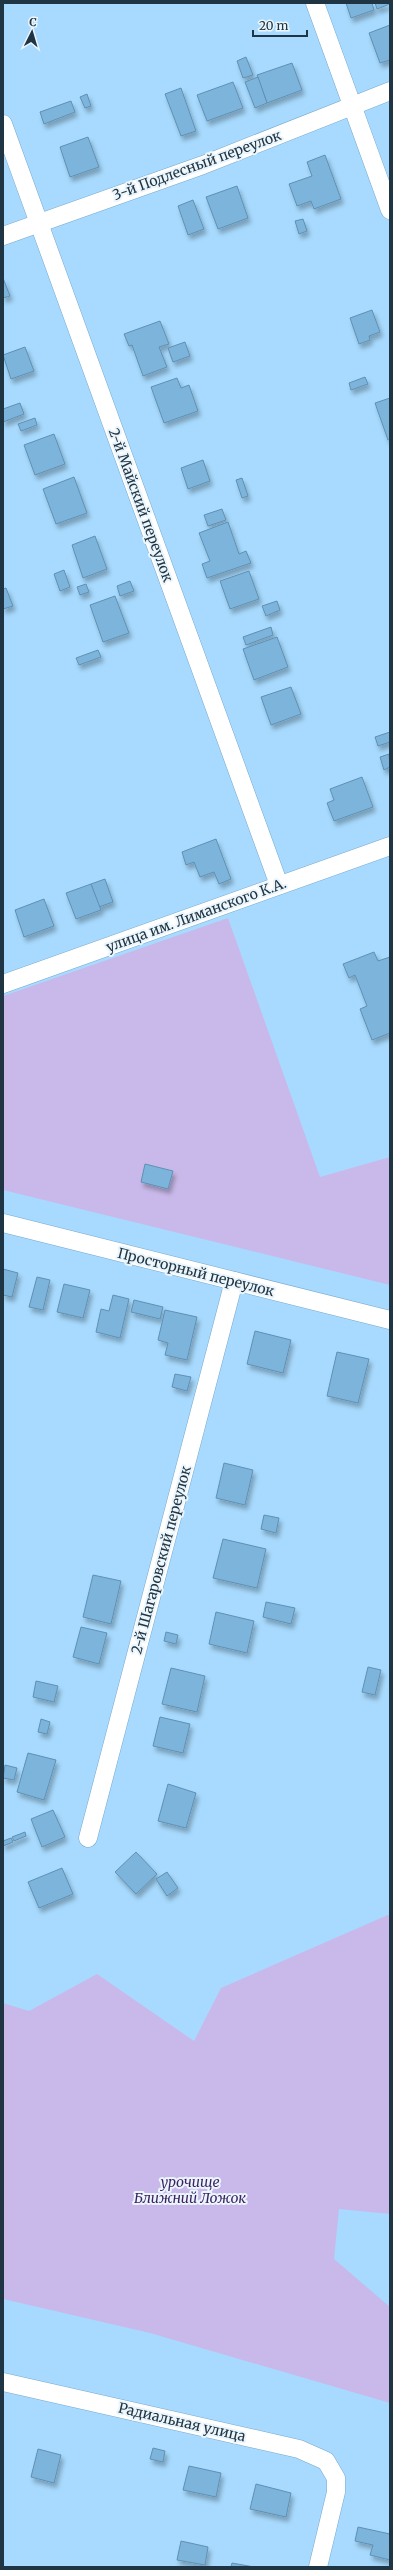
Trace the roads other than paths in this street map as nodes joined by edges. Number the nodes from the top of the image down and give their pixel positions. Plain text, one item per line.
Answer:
1 (315, 3) edge
2 (390, 91) edge
3 (352, 105) junction
4 (3, 124) edge
5 (390, 210) edge
6 (39, 223) junction
7 (3, 236) edge
8 (390, 846) edge
9 (279, 885) junction
10 (3, 984) edge
11 (3, 1223) edge
12 (234, 1281) junction
13 (390, 1320) edge
14 (88, 1838) dead end
15 (3, 2382) edge
16 (318, 2567) edge

1 - 3 street
2 - 3 street, 3-й Подлесный переулок
3 - 5 street
3 - 6 street, 3-й Подлесный переулок
4 - 6 street, 2-й Майский переулок
6 - 7 street, 3-й Подлесный переулок
6 - 9 street, 2-й Майский переулок
8 - 9 street, улица им. Лиманского К.А.
9 - 10 street, улица им. Лиманского К.А.
11 - 12 street, Просторный переулок
12 - 13 street, Просторный переулок
12 - 14 street, 2-й Шагаровский переулок
15 - 16 street, Радиальная улица

